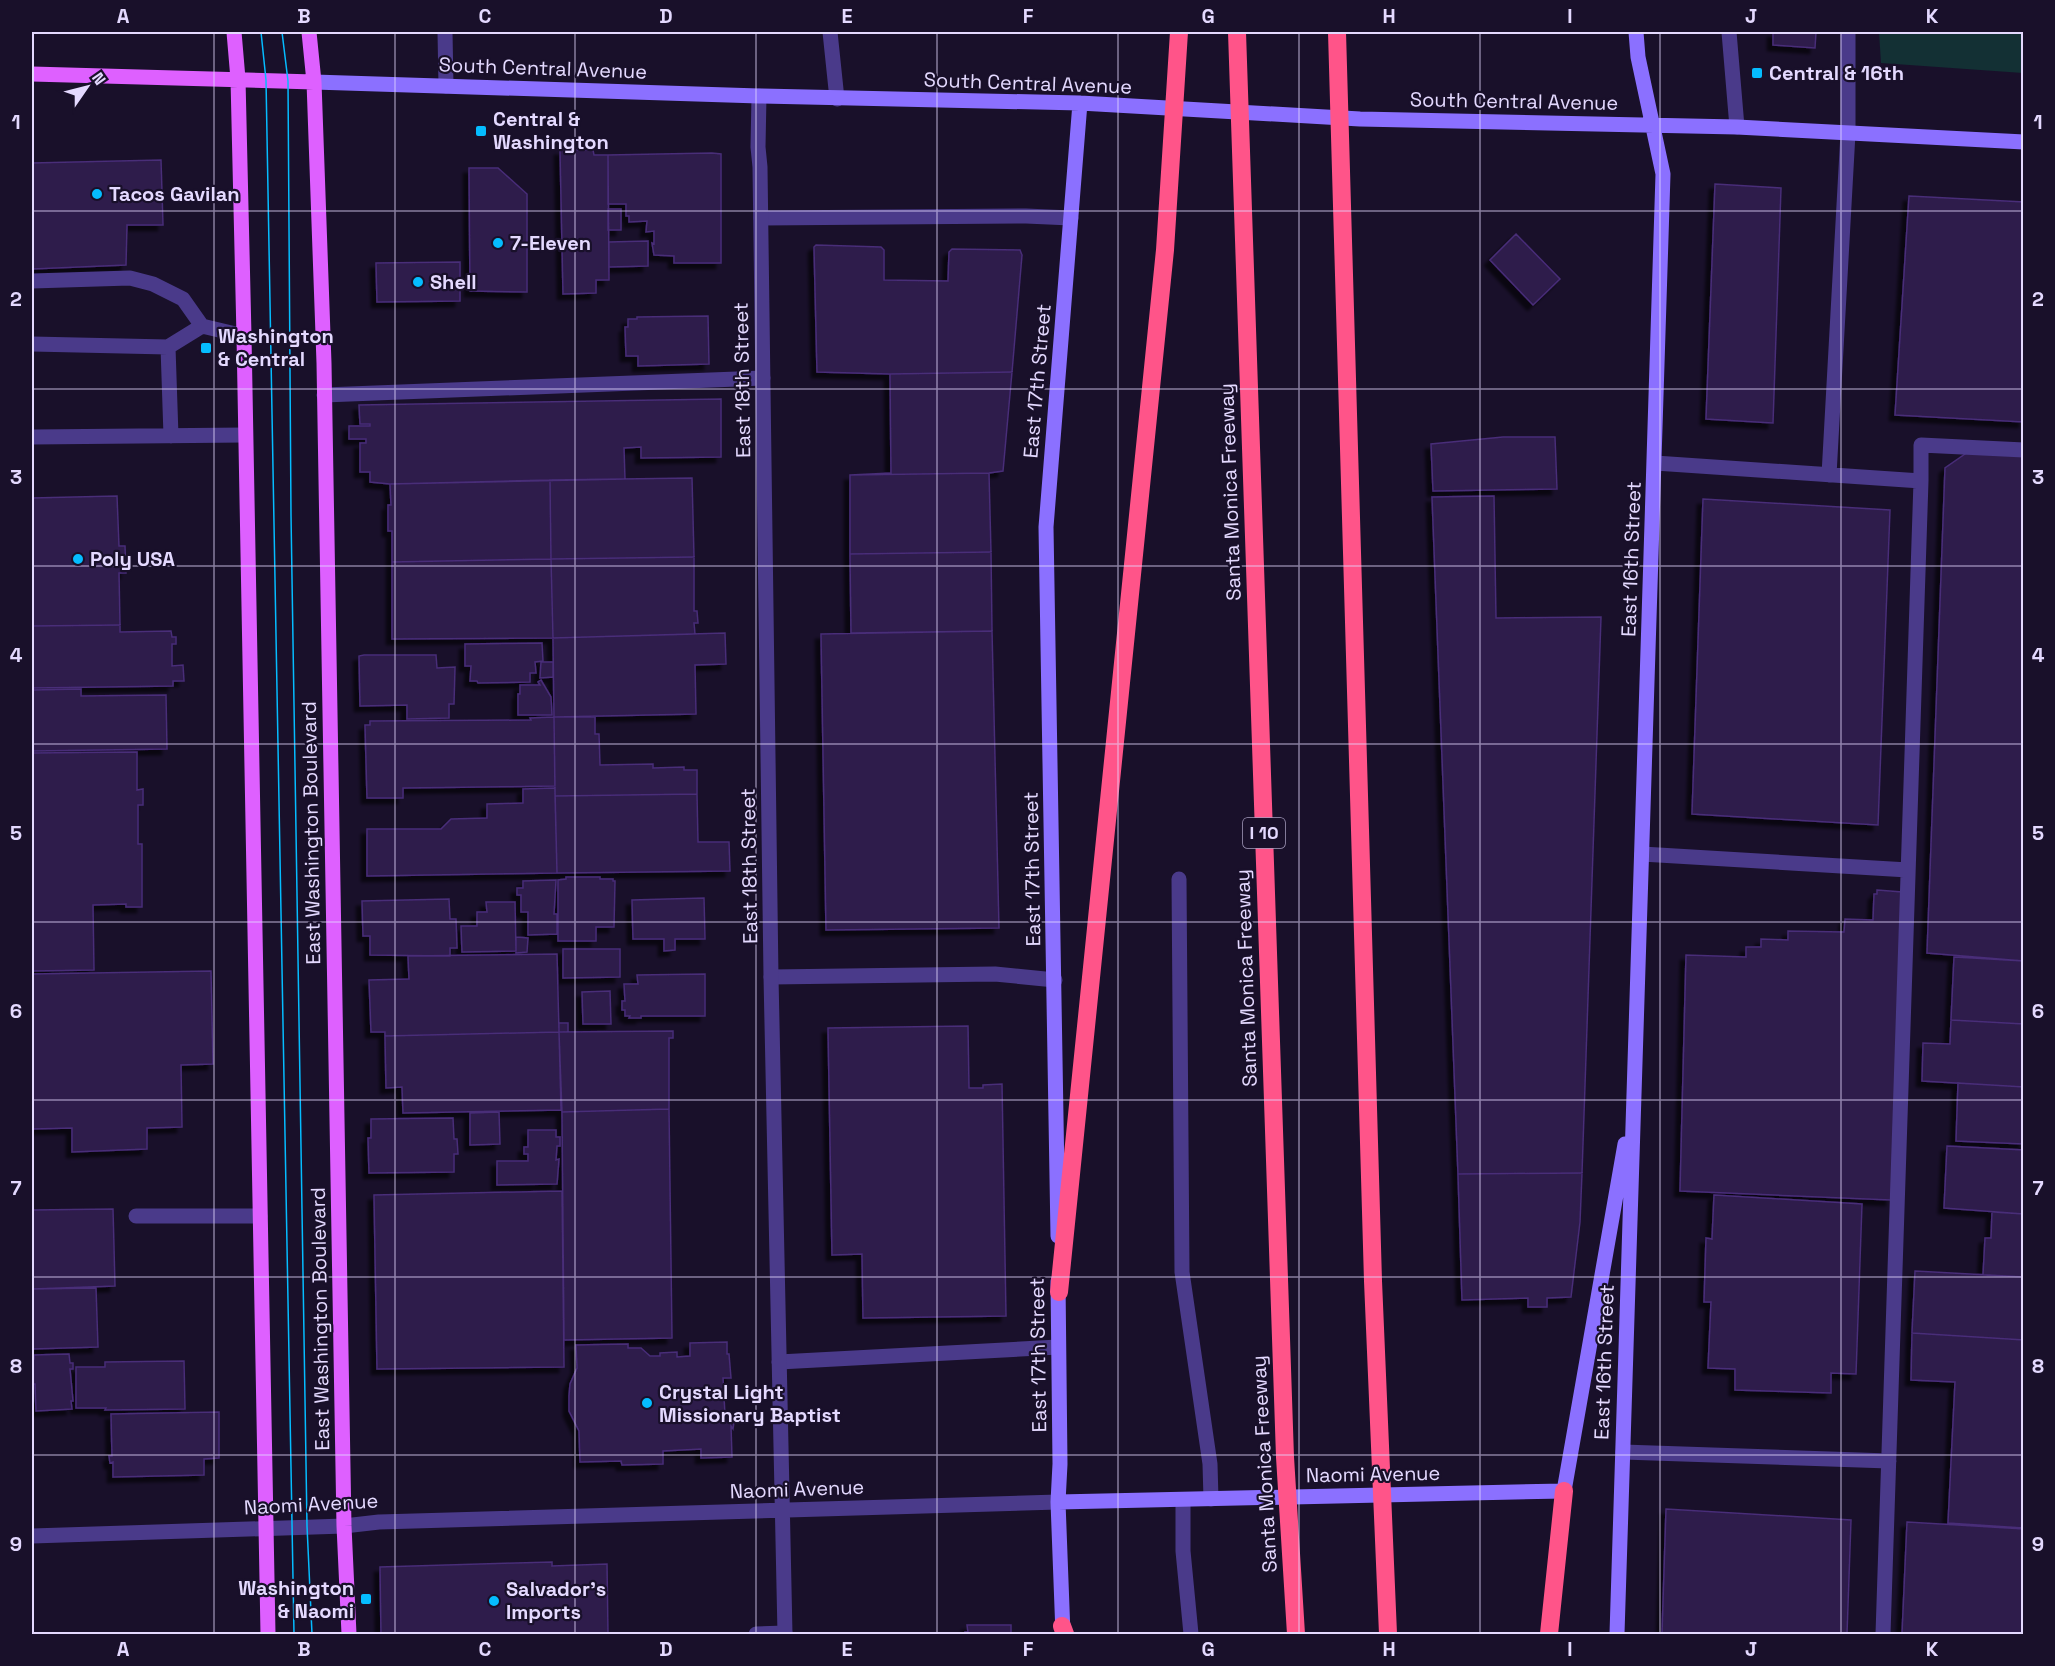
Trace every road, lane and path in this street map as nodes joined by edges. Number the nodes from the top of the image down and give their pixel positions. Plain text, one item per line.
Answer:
1 (234, 32) edge
2 (309, 32) edge
3 (445, 32) edge
4 (830, 32) edge
5 (1179, 32) edge
6 (1237, 32) edge
7 (1337, 32) edge
8 (1636, 32) edge
9 (1729, 32) edge
10 (1848, 32) edge
11 (32, 74) edge
12 (238, 80) junction
13 (314, 82) junction
14 (446, 86) junction
15 (759, 96) junction
16 (837, 99) junction
17 (1080, 103) junction
18 (1652, 124) junction
19 (1737, 127) junction
20 (1848, 133) junction
21 (2024, 142) edge
22 (761, 218) junction
23 (1071, 218) junction
24 (32, 281) edge
25 (202, 326) junction
26 (244, 336) junction
27 (32, 344) edge
28 (168, 347) junction
29 (763, 378) junction
30 (324, 395) junction
31 (245, 435) junction
32 (171, 436) junction
33 (32, 437) edge
34 (2024, 450) edge
35 (1655, 463) junction
36 (1830, 475) junction
37 (1921, 482) junction
38 (1642, 854) junction
39 (1908, 870) junction
40 (1179, 879) dead end
41 (771, 976) junction
42 (1055, 980) junction
43 (1634, 1090) junction
44 (136, 1216) dead end
45 (260, 1216) junction
46 (1059, 1292) junction
47 (1058, 1347) junction
48 (779, 1362) junction
49 (1623, 1452) junction
50 (1889, 1461) junction
51 (1564, 1491) junction
52 (1211, 1499) junction
53 (1183, 1500) junction
54 (1058, 1502) junction
55 (782, 1510) junction
56 (344, 1526) junction
57 (266, 1527) junction
58 (32, 1536) edge
59 (1064, 1632) edge
60 (785, 1634) edge
61 (268, 1635) edge
62 (349, 1635) edge
63 (756, 1635) edge
64 (1191, 1635) edge
65 (1296, 1635) edge
66 (1388, 1635) edge
67 (1549, 1635) edge
68 (1617, 1635) edge
69 (1883, 1635) edge

1 - 12 main road
2 - 13 main road, East Washington Boulevard
3 - 14 street
4 - 16 street
5 - 46 highway
6 - 65 highway, Santa Monica Freeway / I 10
7 - 66 highway
8 - 18 main road, East 16th Street
9 - 19 street
10 - 20 street
11 - 12 main road, South Central Avenue
12 - 13 main road, South Central Avenue
12 - 26 main road
13 - 14 main road, South Central Avenue
13 - 30 main road, East Washington Boulevard
14 - 15 main road, South Central Avenue
15 - 16 main road, South Central Avenue
15 - 22 street, East 18th Street
16 - 17 main road, South Central Avenue
17 - 18 main road, South Central Avenue
17 - 23 main road, East 17th Street
18 - 19 main road, South Central Avenue
18 - 35 main road, East 16th Street
19 - 20 main road, South Central Avenue
20 - 21 main road, South Central Avenue
20 - 36 street
22 - 23 street
22 - 29 street, East 18th Street
23 - 42 main road, East 17th Street
24 - 25 street
25 - 26 street
25 - 28 street
26 - 31 main road
27 - 28 street
28 - 32 street
29 - 30 street
29 - 41 street, East 18th Street
30 - 56 main road, East Washington Boulevard
31 - 32 street
31 - 45 main road
32 - 33 street
34 - 37 street
35 - 36 street
35 - 38 main road, East 16th Street
36 - 37 street
37 - 39 street
38 - 39 street
38 - 43 main road, East 16th Street
39 - 50 street
40 - 52 street
41 - 42 street
41 - 48 street, East 18th Street
42 - 46 main road, East 17th Street
43 - 49 main road, East 16th Street
43 - 51 main road, East 16th Street
44 - 45 street
45 - 57 main road
46 - 47 main road, East 17th Street
47 - 48 street
47 - 54 main road, East 17th Street
48 - 55 street, East 18th Street
49 - 50 street
49 - 68 main road, East 16th Street
50 - 69 street
51 - 52 main road, Naomi Avenue
51 - 67 highway
52 - 53 main road, Naomi Avenue
53 - 54 main road, Naomi Avenue
53 - 64 street
54 - 55 street, Naomi Avenue
54 - 59 main road, East 17th Street
55 - 56 street, Naomi Avenue
55 - 60 street, East 18th Street
56 - 57 street, Naomi Avenue
56 - 62 main road, East Washington Boulevard
57 - 58 street, Naomi Avenue
57 - 61 main road
60 - 63 street

